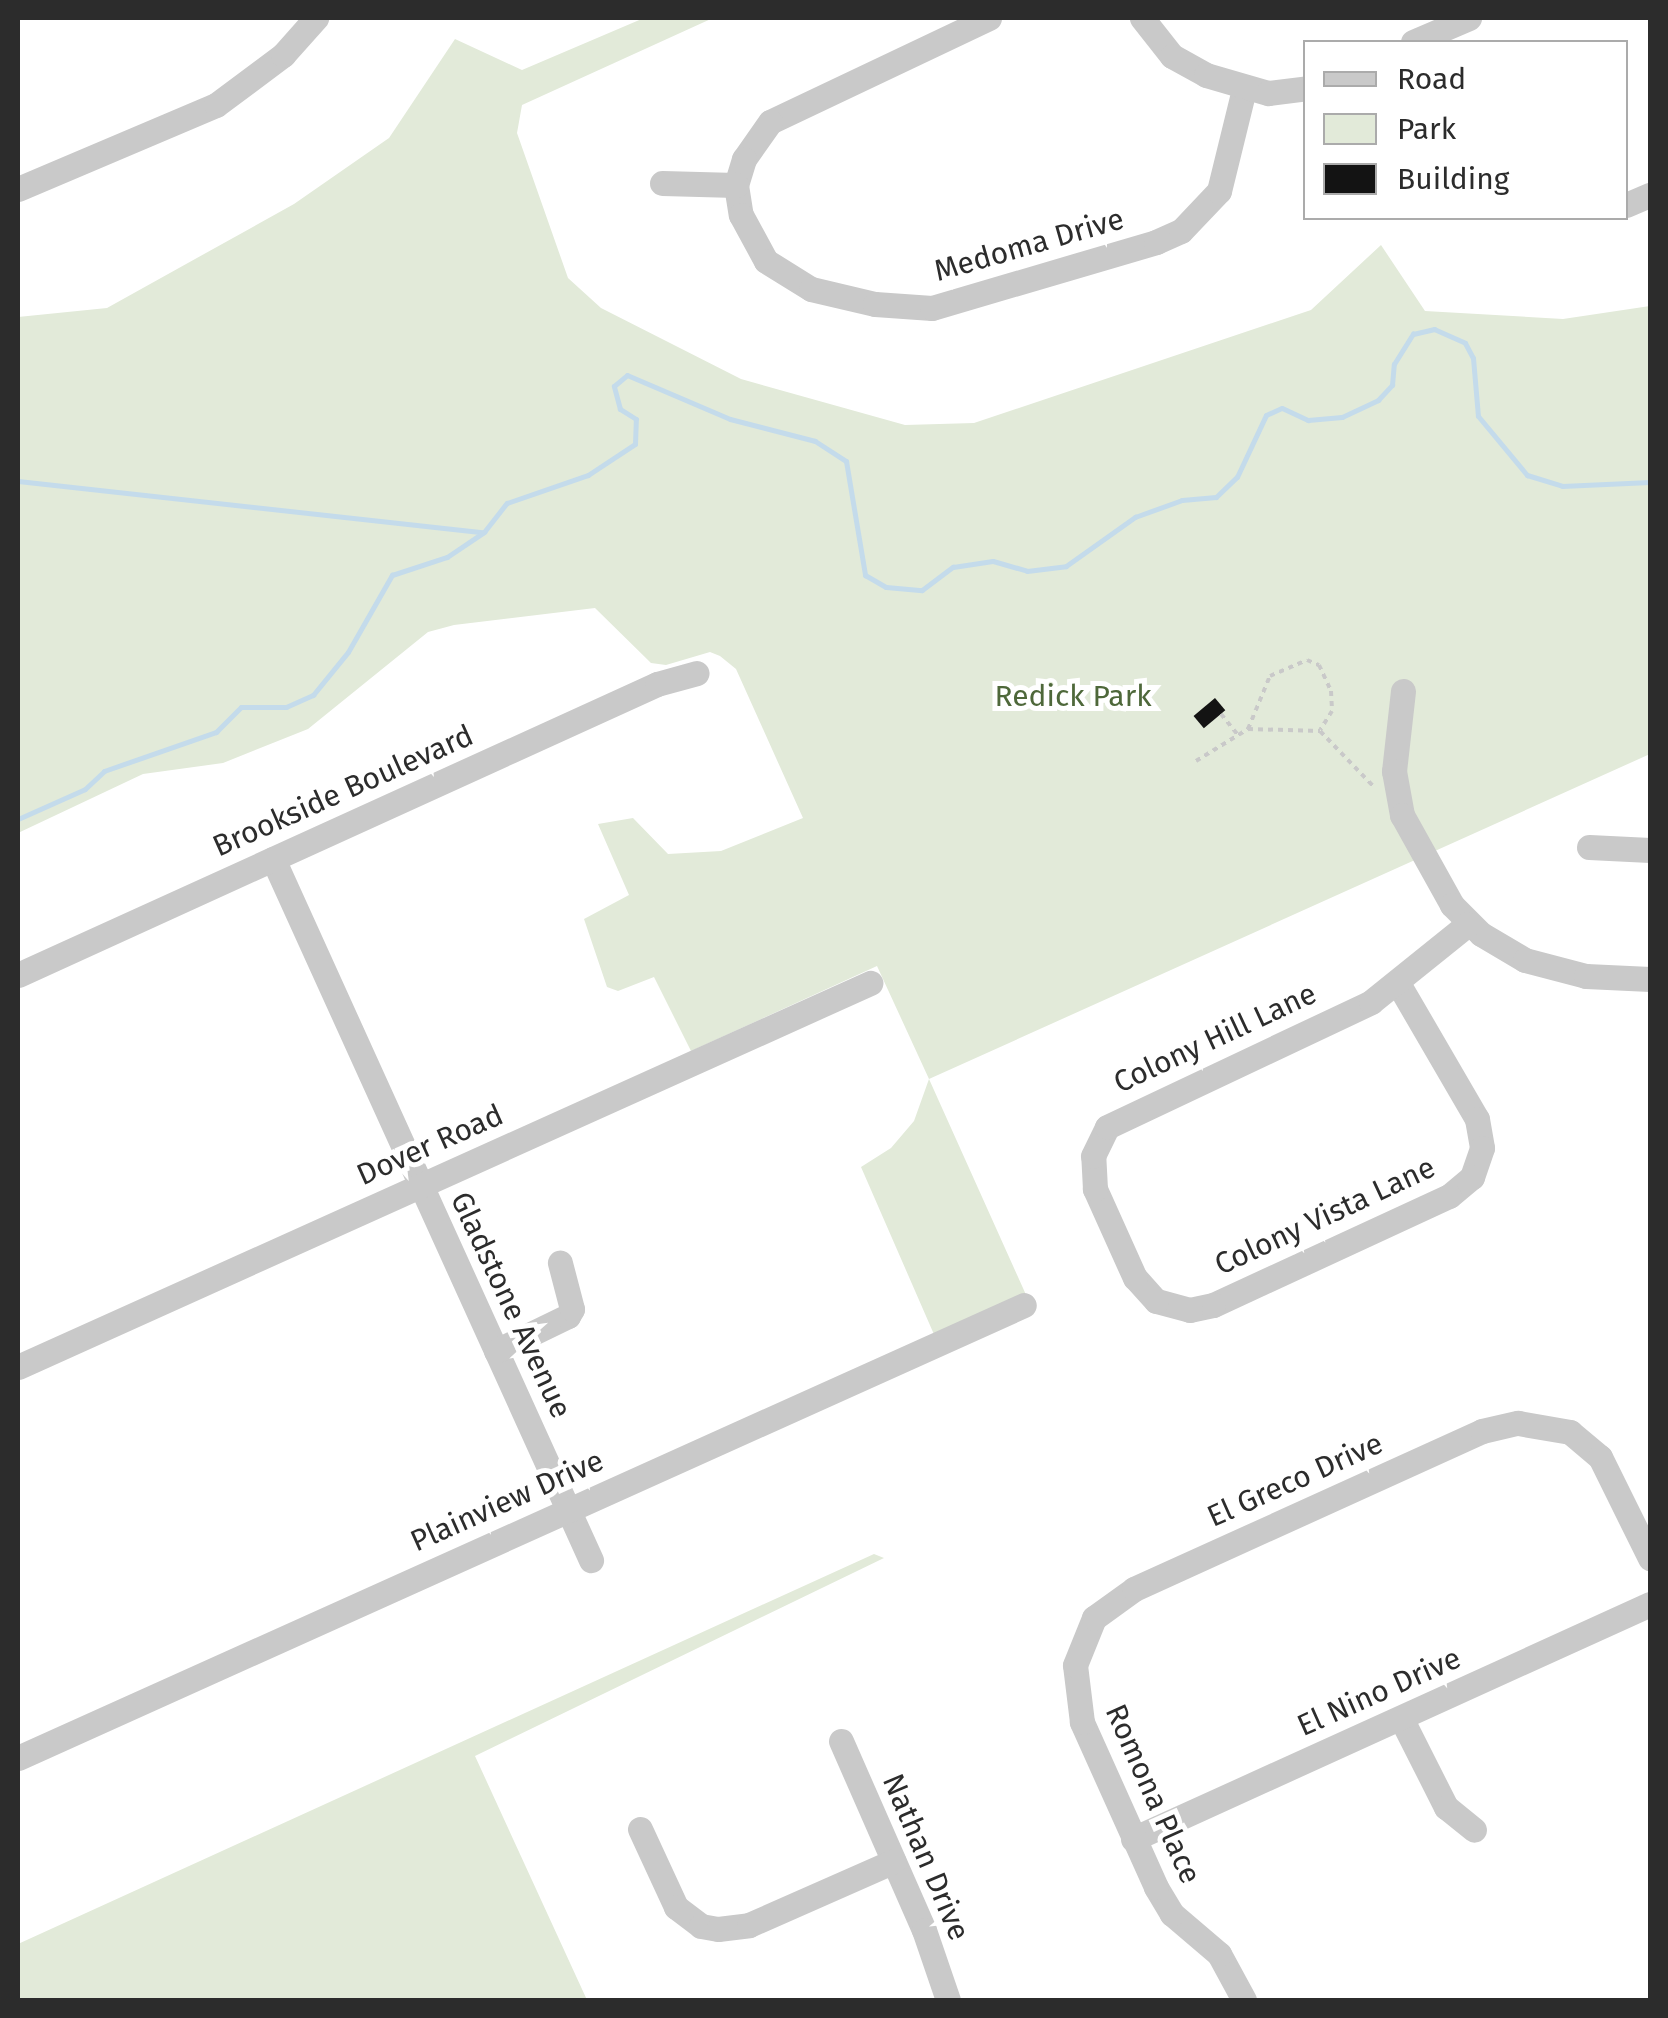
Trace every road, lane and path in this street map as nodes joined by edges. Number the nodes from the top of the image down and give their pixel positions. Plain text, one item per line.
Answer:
1 (316, 18) edge
2 (989, 18) edge
3 (1142, 18) edge
4 (1468, 18) edge
5 (1418, 40) edge
6 (1303, 88) edge
7 (1244, 90) junction
8 (662, 184) dead end
9 (736, 184) junction
10 (18, 188) edge
11 (697, 672) dead end
12 (1403, 691) dead end
13 (1221, 714) dead end
14 (1248, 729) junction
15 (1320, 731) junction
16 (1238, 734) junction
17 (1196, 761) dead end
18 (1402, 815) junction
19 (1589, 847) dead end
20 (1650, 850) edge
21 (273, 859) junction
22 (1468, 924) junction
23 (18, 975) edge
24 (1650, 979) edge
25 (870, 983) dead end
26 (1400, 985) junction
27 (420, 1183) junction
28 (560, 1263) dead end
29 (1024, 1305) dead end
30 (1166, 1306) joint
31 (496, 1351) junction
32 (18, 1367) edge
33 (569, 1508) junction
34 (1650, 1558) edge
35 (591, 1560) dead end
36 (1650, 1604) edge
37 (1080, 1645) joint
38 (1401, 1718) junction
39 (841, 1741) dead end
40 (18, 1758) edge
41 (640, 1830) dead end
42 (1474, 1830) dead end
43 (1134, 1839) junction
44 (894, 1861) junction
45 (948, 2000) edge
46 (1244, 2000) edge

1 - 10 street
2 - 9 street
3 - 7 street
4 - 5 street
6 - 7 street
7 - 9 street, Medoma Drive
8 - 9 street
11 - 21 street, Brookside Boulevard
12 - 18 street
13 - 16 path
14 - 15 path
14 - 15 path
14 - 16 path
15 - 18 path
16 - 17 path
18 - 22 street
19 - 20 street
21 - 23 street, Brookside Boulevard
21 - 27 street, Gladstone Avenue
22 - 24 street
22 - 26 street, Colony Hill Lane
25 - 27 street, Dover Road
26 - 30 street, Colony Hill Lane
26 - 30 street, Colony Vista Lane
27 - 31 street, Gladstone Avenue
27 - 32 street, Dover Road
28 - 31 street
29 - 33 street, Plainview Drive
31 - 33 street, Gladstone Avenue
33 - 35 street, Gladstone Avenue
33 - 40 street, Plainview Drive
34 - 37 street, El Greco Drive
36 - 38 street, El Nino Drive
37 - 43 street, Romona Place
38 - 42 street
38 - 43 street, El Nino Drive
39 - 44 street, Nathan Drive
41 - 44 street
43 - 46 street, Romona Place
44 - 45 street, Nathan Drive

